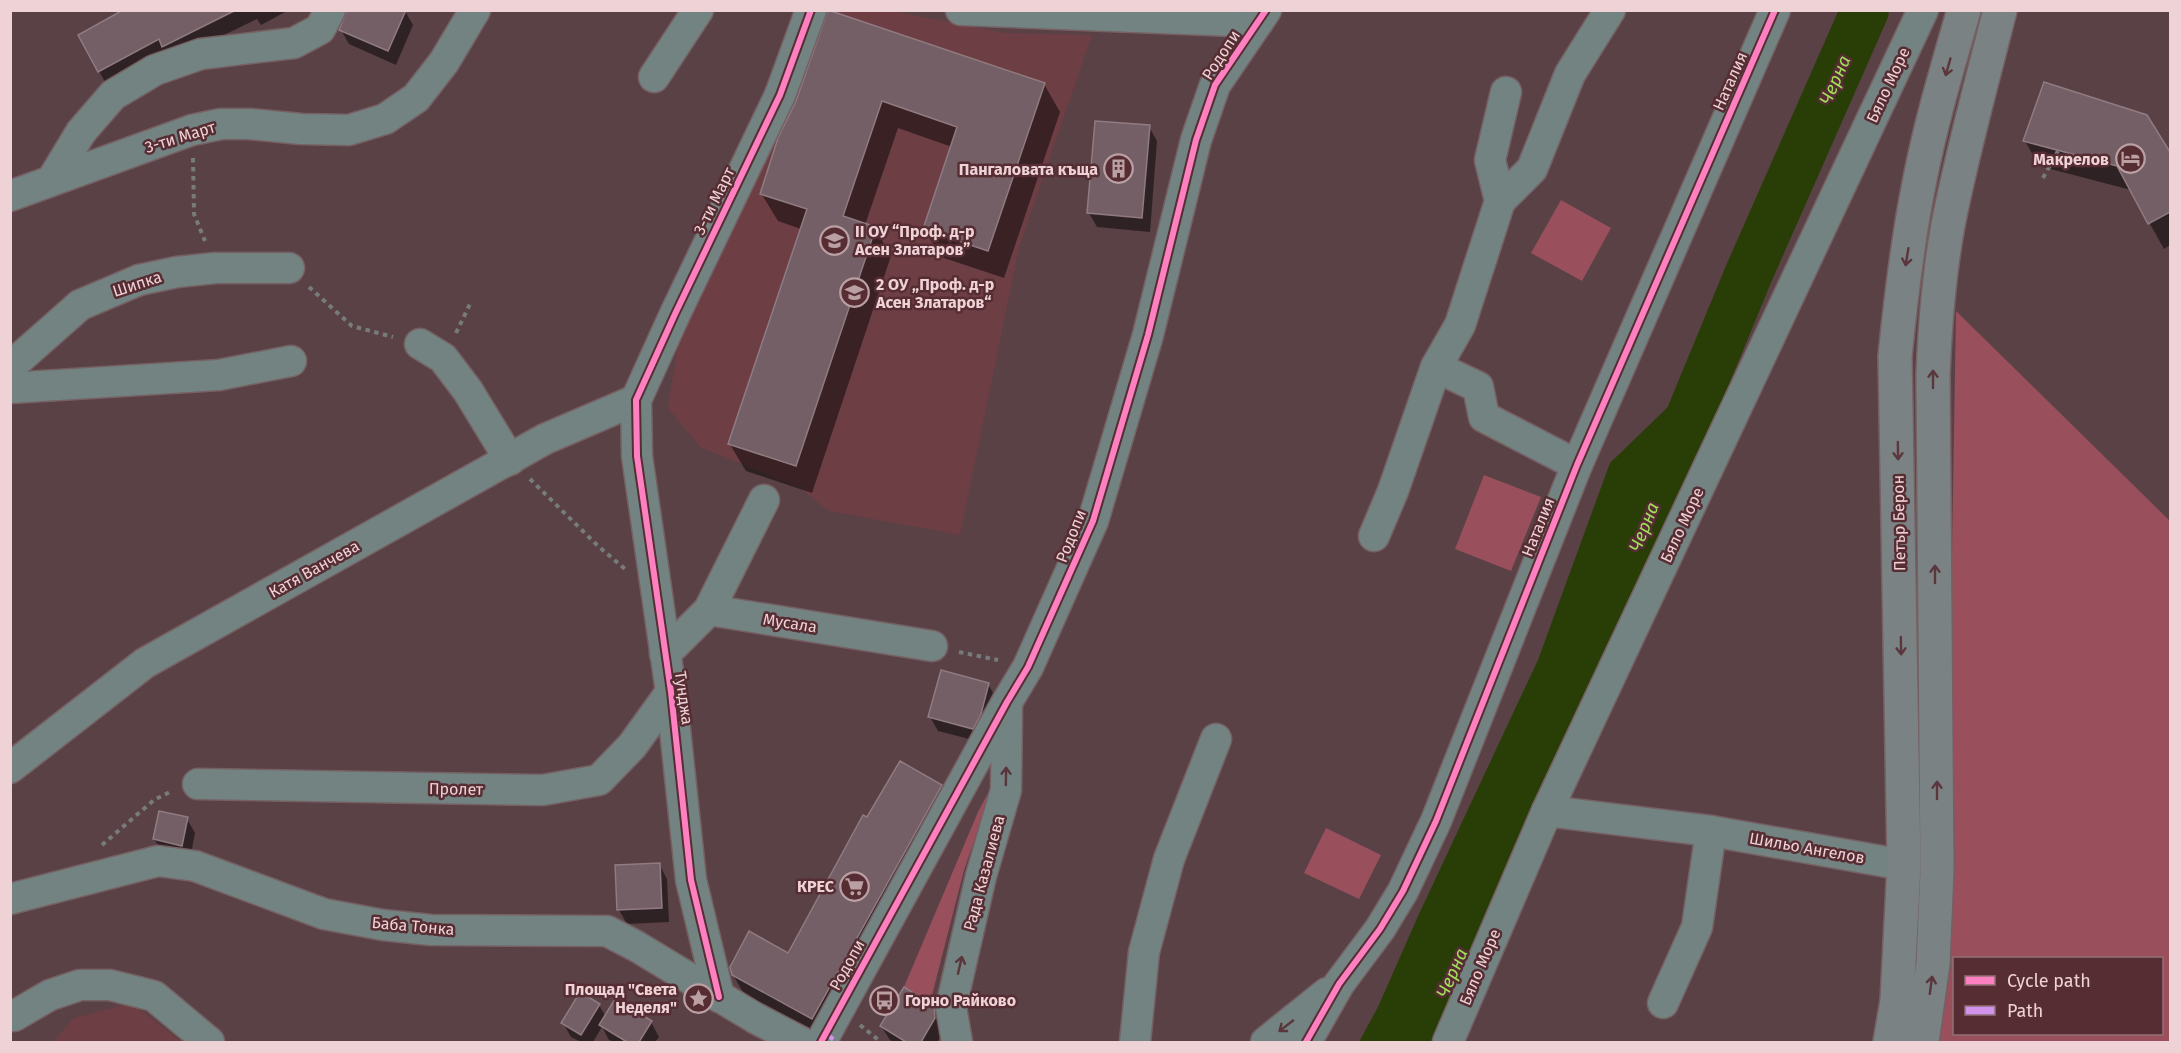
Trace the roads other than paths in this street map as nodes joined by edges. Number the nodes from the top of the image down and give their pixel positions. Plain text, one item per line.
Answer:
1 (330, 10) edge
2 (475, 10) edge
3 (698, 10) edge
4 (812, 10) edge
5 (961, 10) edge
6 (1610, 10) edge
7 (1775, 10) edge
8 (1923, 10) edge
9 (1964, 10) edge
10 (2000, 10) edge
11 (1002, 11) edge
12 (1262, 16) edge
13 (654, 77) dead end
14 (1506, 92) dead end
15 (1930, 134) junction
16 (1966, 142) junction
17 (52, 180) junction
18 (10, 196) edge
19 (1500, 201) junction
20 (289, 268) road end
21 (420, 344) road end
22 (291, 360) dead end
23 (10, 367) edge
24 (1436, 367) junction
25 (10, 388) edge
26 (636, 400) junction
27 (510, 460) junction
28 (1577, 465) junction
29 (764, 500) dead end
30 (1374, 536) dead end
31 (709, 610) junction
32 (932, 646) road end
33 (665, 654) junction
34 (671, 692) junction
35 (1007, 702) junction
36 (1216, 739) dead end
37 (10, 768) edge
38 (198, 784) road end
39 (1547, 811) junction
40 (1711, 831) junction
41 (1904, 865) junction
42 (10, 899) edge
43 (1339, 984) junction
44 (718, 997) junction
45 (1663, 1003) dead end
46 (12, 1025) edge
47 (821, 1040) edge
48 (208, 1042) edge
49 (957, 1042) edge
50 (1135, 1042) edge
51 (1266, 1042) edge
52 (1305, 1042) edge
53 (1448, 1042) edge
54 (1890, 1042) edge
55 (1923, 1042) edge

1 - 17 street
2 - 17 street, 3-ти Март
3 - 13 street
4 - 26 street, 3-ти Март
5 - 11 street
6 - 19 street
7 - 28 street, Наталия
8 - 39 street, Бяло Море
9 -> 15 main road, Петър Берон
10 - 16 main road
11 - 12 street
12 - 35 street, Родопи
14 - 19 street
15 - 16 main road
15 -> 41 main road, Петър Берон
55 -> 16 main road
17 - 18 street, 3-ти Март
19 - 24 street
20 - 23 street, Шипка
21 - 27 street
22 - 25 street
24 - 28 street
24 - 30 street
26 - 27 street, Катя Ванчева
26 - 33 street, Тунджа
27 - 37 street, Катя Ванчева
28 - 43 street, Наталия
29 - 31 street
31 - 32 street, Мусала
31 - 33 street
33 - 34 street, Тунджа
34 - 38 street, Пролет
34 - 44 street, Тунджа
35 - 47 street, Родопи
49 -> 35 street, Рада Казалиева
36 - 50 street
39 - 40 street, Шильо Ангелов
39 - 53 street, Бяло Море
40 - 41 street, Шильо Ангелов
40 - 45 street
41 - 54 main road, Петър Берон
42 - 44 street, Баба Тонка
43 -> 51 street, Наталия
43 - 52 street, Наталия
44 - 47 street, Баба Тонка
46 - 48 street

